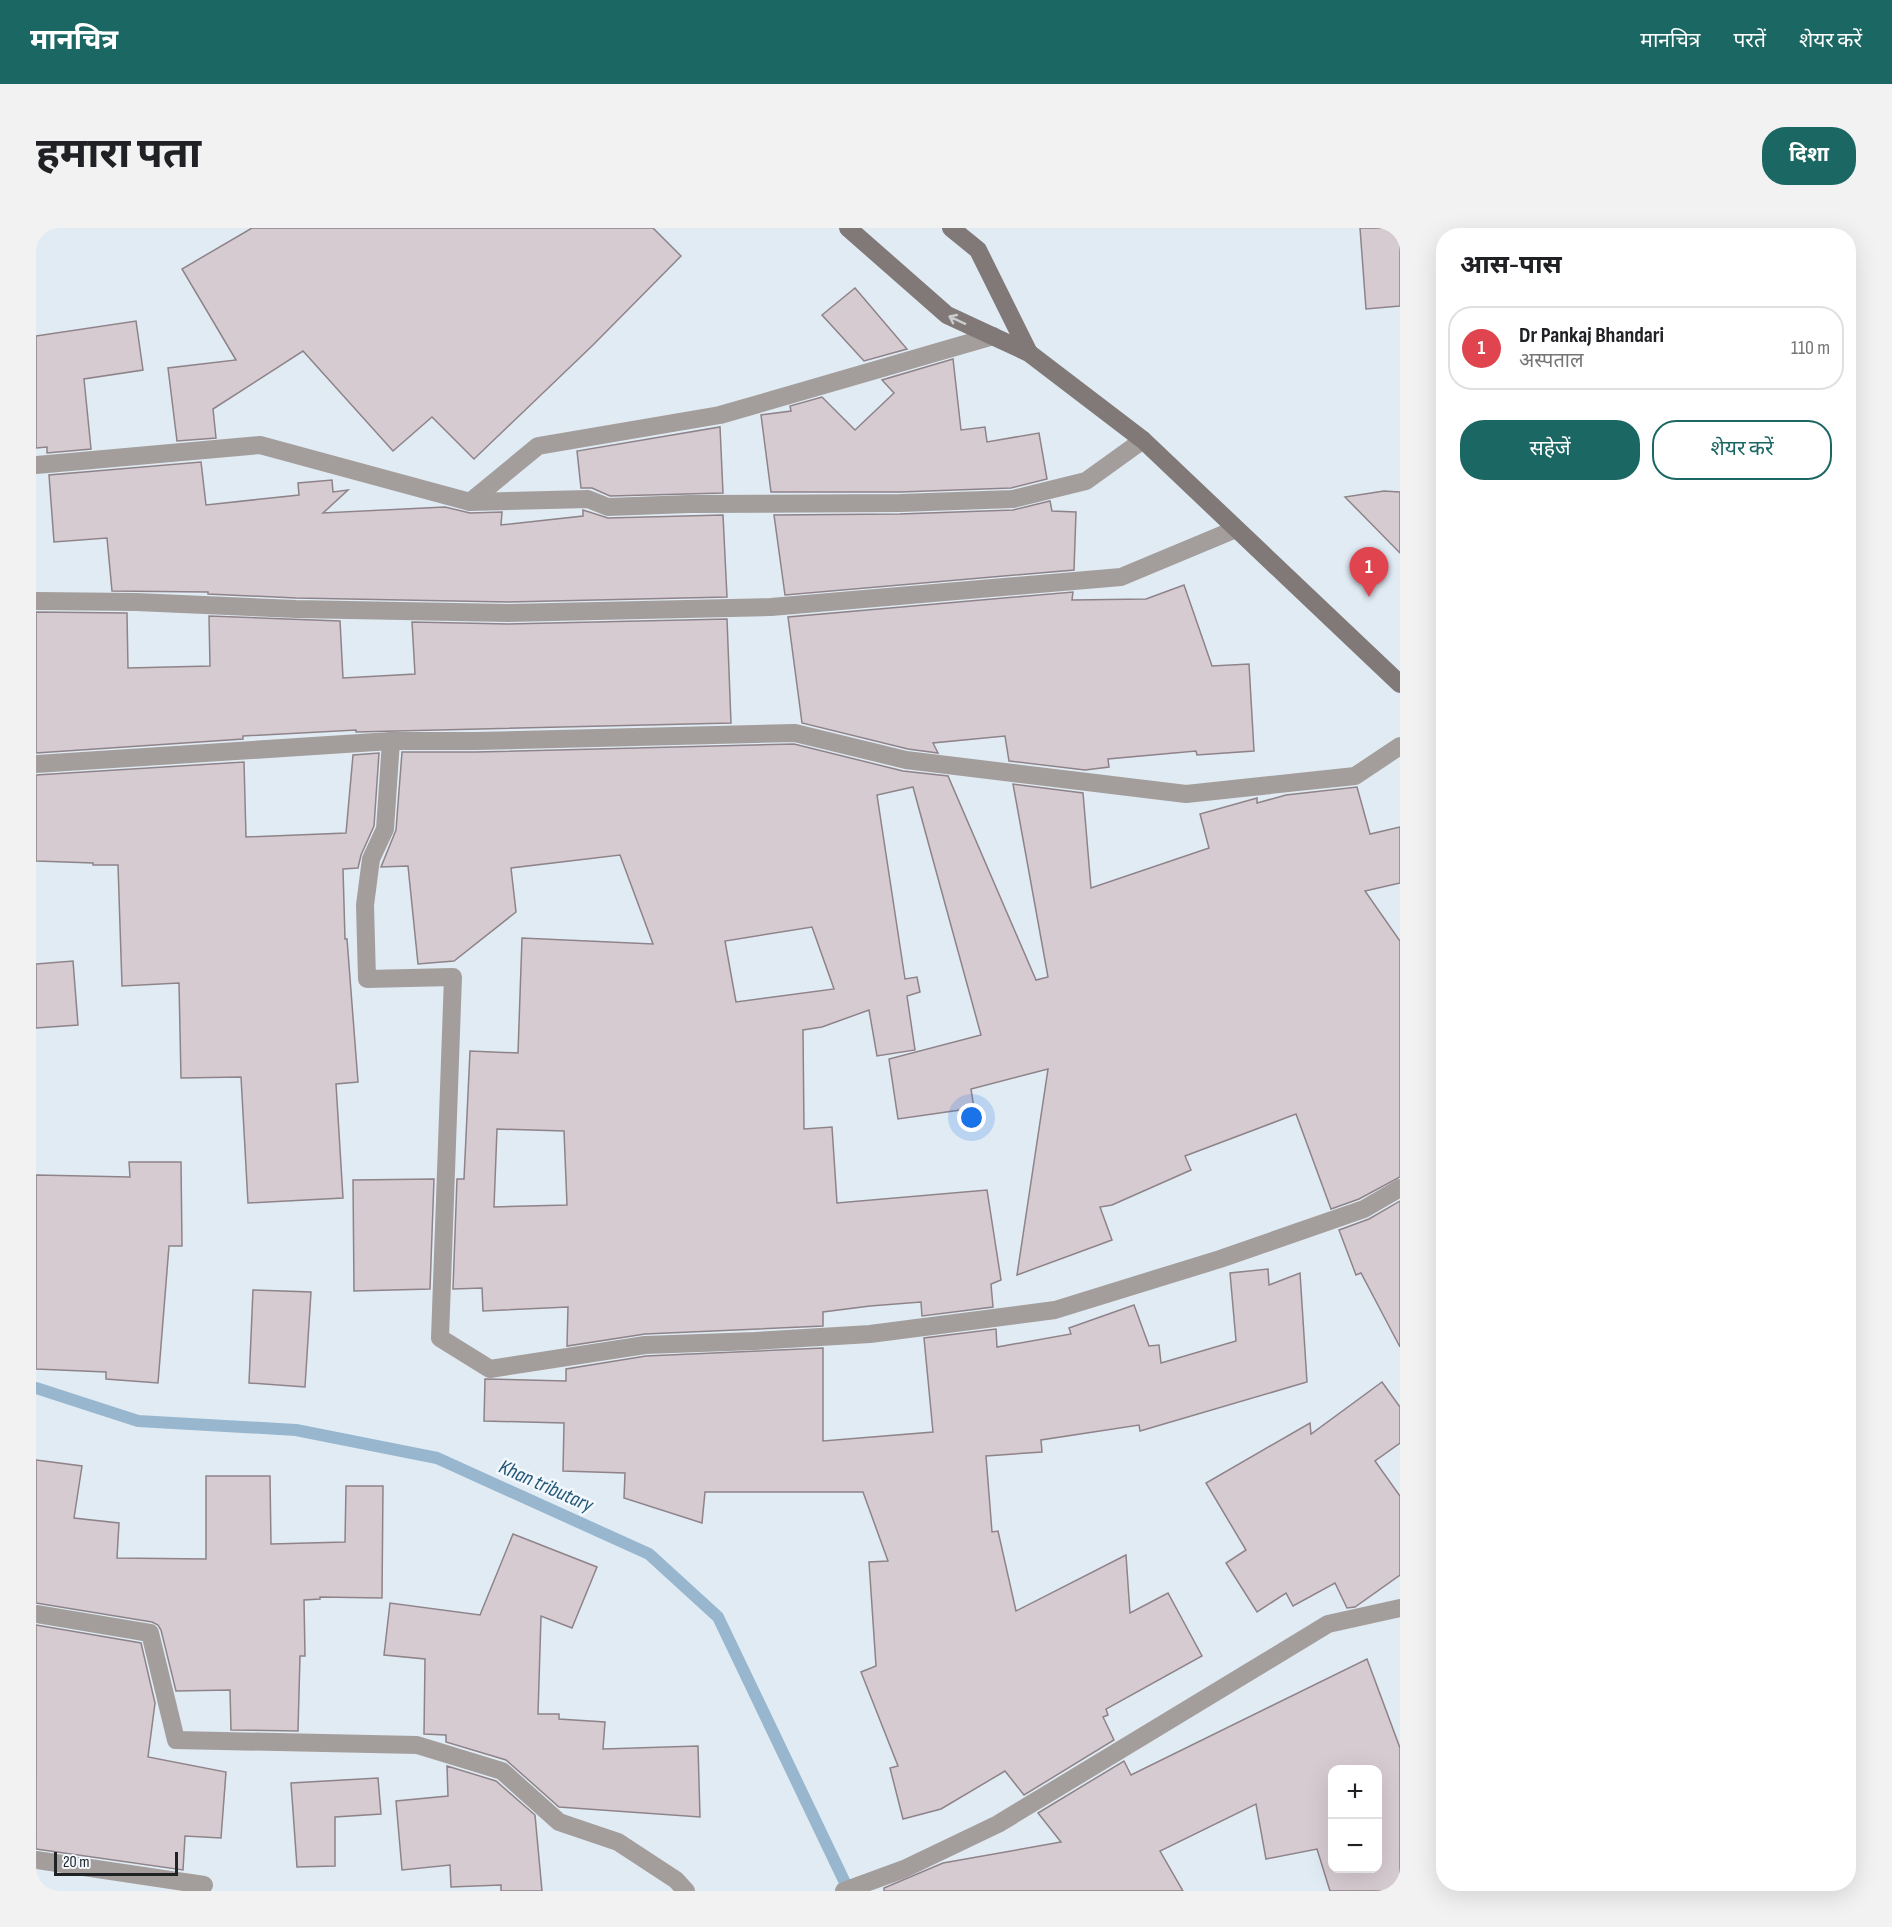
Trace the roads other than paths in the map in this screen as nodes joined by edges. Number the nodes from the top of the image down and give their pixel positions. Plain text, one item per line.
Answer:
1 (848, 228) edge
2 (951, 228) edge
3 (993, 336) junction
4 (1029, 353) junction
5 (1143, 440) junction
6 (36, 465) edge
7 (470, 502) junction
8 (1236, 529) junction
9 (36, 602) edge
10 (1400, 684) edge
11 (391, 741) junction
12 (1400, 746) edge
13 (36, 764) edge
14 (1400, 1188) edge
15 (1400, 1608) edge
16 (36, 1614) edge
17 (36, 1860) edge
18 (204, 1886) dead end
19 (686, 1891) edge
20 (844, 1891) edge

3 -> 1 street
2 - 4 street
3 - 4 street
3 - 7 street
4 - 5 street
5 - 7 street
5 - 8 street
6 - 7 street
8 - 9 street
8 - 10 street
11 - 12 street
11 - 13 street
11 - 14 street
15 - 20 street
16 - 19 street
17 - 18 street

